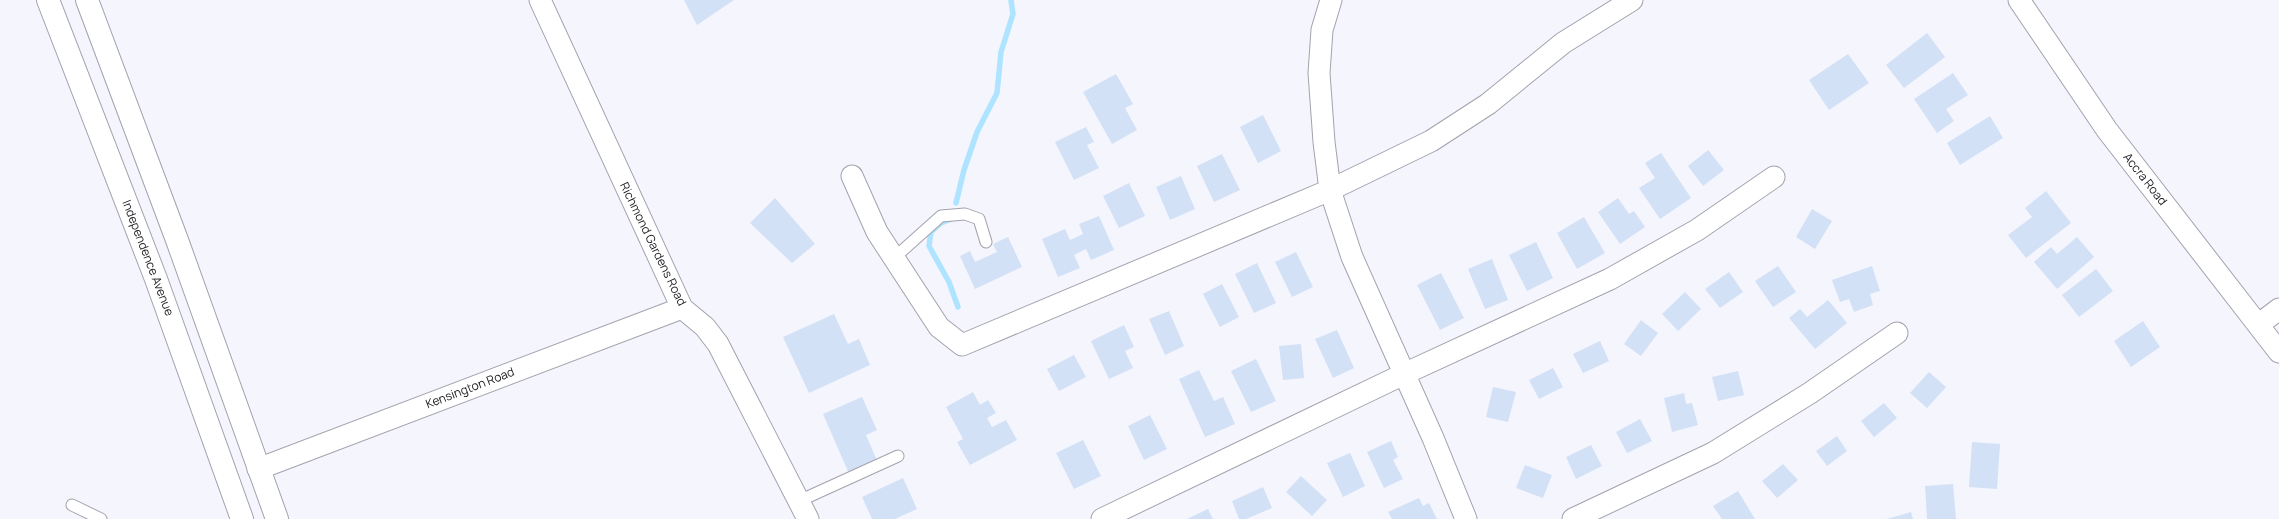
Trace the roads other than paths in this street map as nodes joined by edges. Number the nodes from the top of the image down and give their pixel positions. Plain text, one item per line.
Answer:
1 (48, 0) edge
2 (86, 0) edge
3 (540, 0) edge
4 (1331, 0) edge
5 (1632, 0) edge
6 (2019, 0) edge
7 (852, 176) dead end
8 (1774, 177) dead end
9 (1330, 190) junction
10 (986, 242) dead end
11 (894, 258) junction
12 (682, 308) junction
13 (2279, 309) edge
14 (2258, 325) junction
15 (1897, 333) dead end
16 (2279, 352) edge
17 (1404, 374) junction
18 (898, 456) dead end
19 (258, 469) junction
20 (72, 505) dead end
21 (803, 510) edge
22 (101, 519) edge
23 (242, 519) edge
24 (277, 519) edge
25 (1102, 519) edge
26 (1466, 519) edge
27 (1573, 519) edge

1 - 23 highway, Independence Avenue
2 - 19 highway
3 - 12 street, Richmond Gardens Road
4 - 9 street
5 - 9 street
6 - 14 street, Accra Road
7 - 11 street
8 - 17 street
9 - 11 street
9 - 17 street
10 - 11 lane
12 - 19 street, Kensington Road
12 - 21 street, Richmond Gardens Road
13 - 14 street
14 - 16 street, Accra Road
15 - 27 street
17 - 25 street
17 - 26 street
18 - 21 lane
19 - 24 highway
20 - 22 lane

